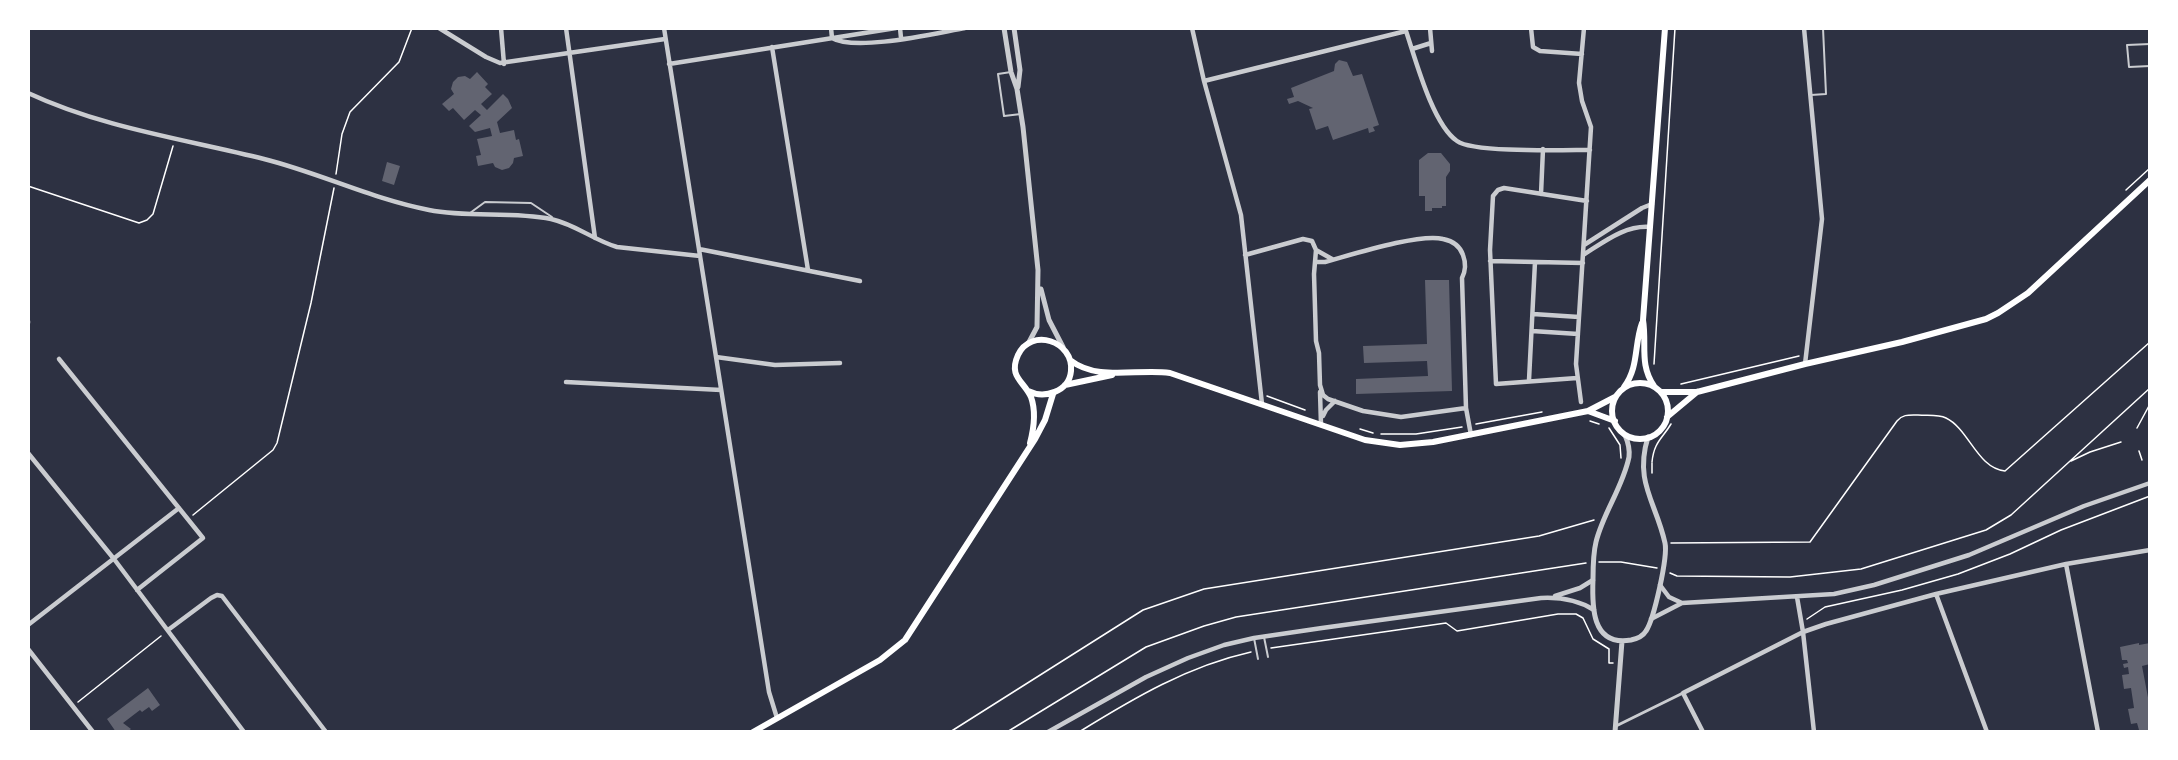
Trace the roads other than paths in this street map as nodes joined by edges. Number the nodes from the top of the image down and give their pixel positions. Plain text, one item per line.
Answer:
1 (438, 28) edge
2 (501, 28) edge
3 (566, 28) edge
4 (664, 28) edge
5 (831, 28) edge
6 (898, 28) edge
7 (965, 28) edge
8 (1004, 28) edge
9 (1014, 28) edge
10 (1192, 28) edge
11 (1430, 28) edge
12 (1531, 28) edge
13 (1584, 28) edge
14 (1665, 28) edge
15 (1804, 28) edge
16 (1823, 28) edge
17 (1406, 30) edge
18 (925, 32) edge
19 (832, 38) junction
20 (901, 38) junction
21 (665, 39) junction
22 (1431, 43) junction
23 (2150, 44) edge
24 (772, 47) junction
25 (1412, 49) junction
26 (1432, 51) dead end
27 (569, 53) junction
28 (1581, 54) junction
29 (504, 64) junction
30 (669, 64) junction
31 (2150, 66) edge
32 (1020, 70) junction
33 (1011, 72) junction
34 (1204, 81) junction
35 (1017, 89) junction
36 (28, 93) edge
37 (1811, 95) junction
38 (1021, 114) junction
39 (1543, 149) junction
40 (1590, 150) junction
41 (2150, 180) edge
42 (1541, 194) junction
43 (1587, 201) junction
44 (1652, 204) junction
45 (467, 215) junction
46 (557, 221) junction
47 (1650, 227) junction
48 (596, 238) junction
49 (1584, 245) junction
50 (699, 249) junction
51 (1316, 250) junction
52 (1245, 255) junction
53 (1583, 255) junction
54 (700, 256) junction
55 (1335, 260) junction
56 (1316, 261) junction
57 (1490, 261) junction
58 (1535, 262) junction
59 (1583, 263) junction
60 (808, 270) junction
61 (1038, 270) junction
62 (860, 281) dead end
63 (1533, 314) junction
64 (1579, 318) junction
65 (1643, 320) junction
66 (1532, 331) junction
67 (1578, 334) junction
68 (1028, 344) junction
69 (1063, 348) junction
70 (716, 357) junction
71 (59, 359) dead end
72 (1070, 360) junction
73 (840, 363) dead end
74 (1805, 364) junction
75 (1122, 373) junction
76 (1577, 378) junction
77 (1529, 380) junction
78 (566, 382) dead end
79 (1320, 385) junction
80 (1065, 386) junction
81 (1654, 386) junction
82 (1623, 389) junction
83 (721, 390) junction
84 (1028, 391) junction
85 (1661, 392) junction
86 (1697, 392) junction
87 (1053, 394) junction
88 (1615, 397) junction
89 (1335, 401) junction
90 (1581, 402) dead end
91 (1262, 404) junction
92 (1466, 408) junction
93 (1588, 411) junction
94 (1670, 420) junction
95 (1615, 421) junction
96 (1321, 425) junction
97 (1470, 435) junction
98 (1625, 435) junction
99 (1648, 437) junction
100 (28, 453) edge
101 (1025, 454) junction
102 (2150, 483) edge
103 (179, 508) junction
104 (2150, 550) edge
105 (114, 559) junction
106 (2066, 564) junction
107 (1593, 580) junction
108 (1660, 585) junction
109 (137, 590) junction
110 (1936, 594) junction
111 (1552, 597) junction
112 (1797, 597) junction
113 (1682, 603) junction
114 (1594, 610) junction
115 (1651, 620) junction
116 (28, 625) edge
117 (168, 630) junction
118 (1803, 632) junction
119 (1264, 637) junction
120 (1254, 638) junction
121 (1622, 641) junction
122 (28, 649) edge
123 (1268, 657) dead end
124 (1258, 659) dead end
125 (1683, 693) junction
126 (777, 718) junction
127 (1616, 729) edge
128 (93, 732) edge
129 (244, 732) edge
130 (326, 732) edge
131 (753, 732) edge
132 (1048, 732) edge
133 (1703, 732) edge
134 (1814, 732) edge
135 (1987, 732) edge
136 (2098, 732) edge

1 - 29 street
2 - 29 street
3 - 27 street
4 - 21 street
5 - 19 street
6 - 19 street
6 - 20 street
7 - 18 street
8 - 33 street
9 - 32 street
10 - 34 street
11 - 22 street
12 - 28 street
13 - 28 street
14 - 44 main road
15 - 37 street
16 - 37 lane
17 - 25 street
17 - 34 street
18 - 20 street
19 - 20 street
19 - 24 street
21 - 27 street
21 - 30 street
22 - 25 street
22 - 26 street
23 - 31 lane
24 - 30 street
24 - 60 street
25 - 39 street
27 - 29 street
27 - 48 street
28 - 40 street
30 - 50 street
32 - 33 street
32 - 35 street
33 - 35 street
33 - 38 lane
34 - 52 street
35 - 38 street
36 - 45 street
37 - 74 street
38 - 61 street
39 - 40 street
39 - 42 street
40 - 43 street
41 - 74 main road
42 - 43 street
42 - 57 street
43 - 49 street
44 - 47 main road
44 - 49 street
45 - 46 street
45 - 46 lane
46 - 48 street
47 - 53 street
47 - 65 main road
48 - 54 street
49 - 53 street
50 - 54 street
50 - 60 street
51 - 52 street
51 - 55 street
51 - 56 street
52 - 91 street
53 - 59 street
54 - 70 street
55 - 56 street
55 - 92 street
56 - 79 street
57 - 58 street
57 - 77 street
58 - 59 street
58 - 63 street
59 - 64 street
60 - 62 street
61 - 68 street
61 - 69 street
63 - 64 street
63 - 66 street
64 - 67 street
65 - 81 main road
65 - 82 main road
66 - 67 street
66 - 77 street
67 - 76 street
68 - 69 main road
68 - 84 main road
69 - 72 main road
70 - 73 street
70 - 83 street
71 - 103 street
72 - 75 main road
72 - 80 main road
74 - 86 main road
75 - 80 main road
75 - 91 main road
76 - 77 street
76 - 90 street
78 - 83 street
79 - 89 street
79 - 96 street
80 - 87 main road
81 - 82 main road
81 - 85 main road
82 - 88 main road
83 - 126 street
84 - 87 main road
84 - 101 main road
85 - 86 main road
85 - 94 main road
86 - 94 main road
87 - 101 main road
88 - 93 main road
88 - 95 main road
89 - 92 street
89 - 96 street
91 - 96 main road
92 - 97 street
93 - 95 main road
93 - 97 main road
94 - 99 main road
95 - 98 main road
96 - 97 main road
98 - 99 main road
98 - 107 street
99 - 108 street
100 - 105 street
101 - 126 main road
102 - 112 street
103 - 105 street
103 - 109 street
104 - 106 street
105 - 109 street
105 - 116 street
106 - 110 street
106 - 136 street
107 - 111 street
107 - 114 street
108 - 113 street
108 - 115 street
109 - 117 street
110 - 118 street
110 - 135 street
111 - 114 street
111 - 119 street
112 - 113 street
112 - 118 street
113 - 115 street
114 - 121 street
115 - 121 street
117 - 129 street
117 - 130 street
118 - 125 street
118 - 134 street
119 - 120 street
119 - 123 lane
120 - 124 lane
120 - 132 street
121 - 127 street
122 - 128 street
125 - 127 street
125 - 133 street
126 - 131 main road

